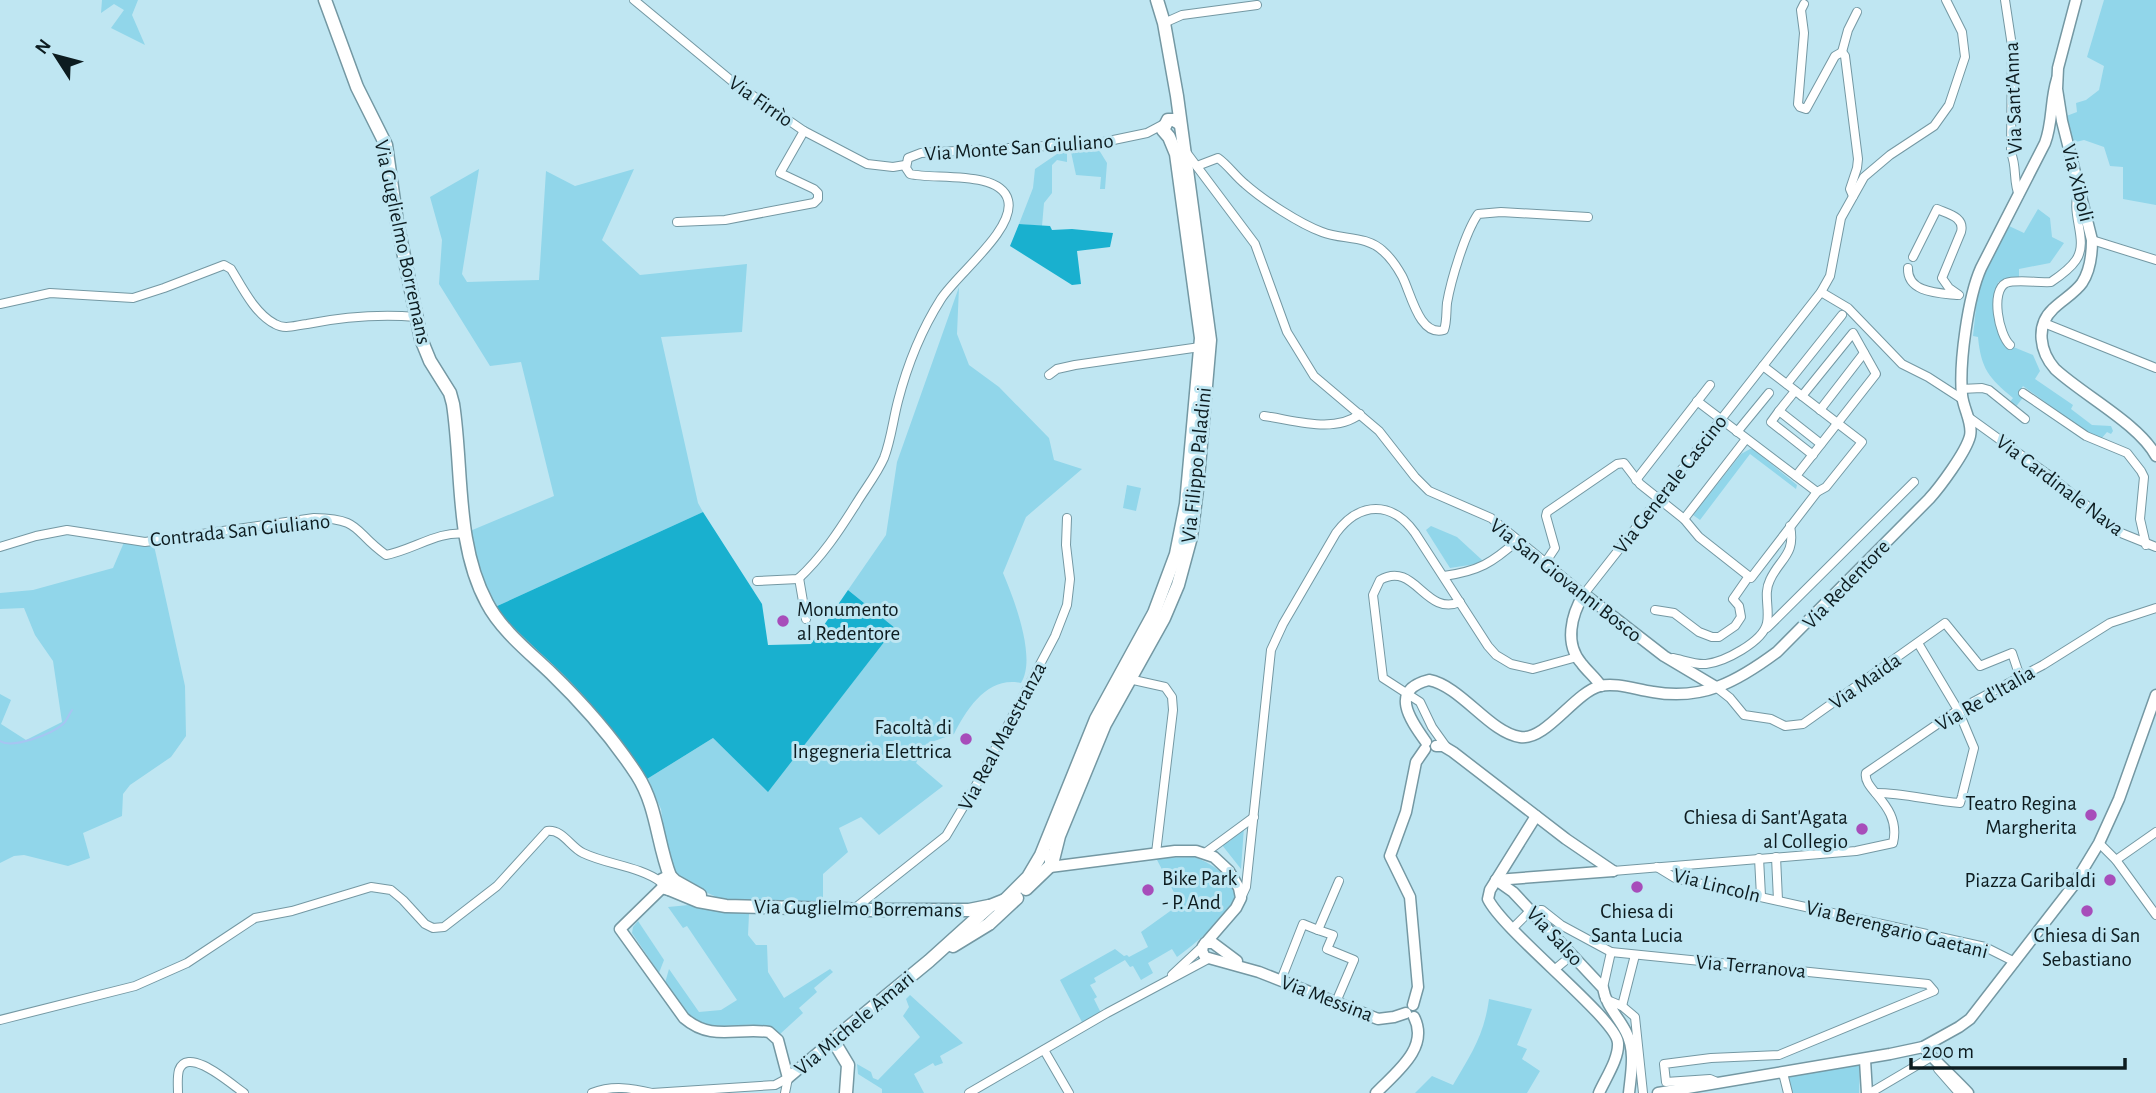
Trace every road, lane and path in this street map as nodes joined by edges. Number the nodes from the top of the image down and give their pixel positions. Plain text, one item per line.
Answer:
1 (325, 0) edge
2 (634, 0) edge
3 (1157, 0) edge
4 (1946, 0) edge
5 (2005, 0) edge
6 (2076, 0) edge
7 (1804, 4) dead end
8 (1256, 5) dead end
9 (1857, 12) dead end
10 (1164, 23) junction
11 (1842, 52) junction
12 (2057, 79) junction
13 (1171, 130) junction
14 (804, 131) junction
15 (1184, 149) junction
16 (905, 165) junction
17 (1197, 166) junction
18 (2080, 190) junction
19 (2019, 195) junction
20 (1853, 196) junction
21 (1588, 217) dead end
22 (677, 222) dead end
23 (2092, 240) junction
24 (1913, 257) dead end
25 (2156, 260) edge
26 (1908, 268) dead end
27 (1821, 292) junction
28 (1959, 295) junction
29 (1971, 297) junction
30 (0, 304) edge
31 (1842, 315) dead end
32 (416, 317) junction
33 (2043, 323) junction
34 (2010, 345) dead end
35 (1200, 347) junction
36 (1864, 353) junction
37 (1763, 366) junction
38 (2156, 368) edge
39 (1049, 374) dead end
40 (1787, 384) junction
41 (1710, 385) dead end
42 (1769, 393) dead end
43 (1798, 393) junction
44 (2023, 393) dead end
45 (1961, 394) junction
46 (1697, 401) junction
47 (1820, 410) junction
48 (1779, 411) junction
49 (1360, 414) junction
50 (1967, 415) junction
51 (1264, 416) dead end
52 (2025, 419) dead end
53 (1721, 420) junction
54 (1838, 424) junction
55 (1737, 432) junction
56 (1746, 439) junction
57 (1821, 444) junction
58 (1813, 455) junction
59 (2156, 456) edge
60 (1796, 476) junction
61 (1636, 480) junction
62 (1914, 482) dead end
63 (1817, 492) junction
64 (1659, 499) junction
65 (1067, 518) dead end
66 (1684, 519) junction
67 (1790, 526) junction
68 (466, 534) junction
69 (1518, 540) junction
70 (2146, 545) junction
71 (0, 547) edge
72 (2156, 547) edge
73 (1545, 563) junction
74 (1444, 576) junction
75 (1750, 577) junction
76 (800, 578) junction
77 (757, 580) dead end
78 (1584, 594) junction
79 (1460, 603) junction
80 (2156, 608) edge
81 (1655, 610) dead end
82 (806, 619) dead end
83 (1765, 630) junction
84 (1918, 643) junction
85 (1664, 656) junction
86 (1577, 657) junction
87 (2020, 677) junction
88 (1129, 679) junction
89 (1601, 686) junction
90 (1716, 687) junction
91 (1408, 693) junction
92 (2156, 695) edge
93 (1958, 710) junction
94 (1429, 746) junction
95 (1448, 748) junction
96 (1876, 793) junction
97 (1536, 816) junction
98 (1254, 817) junction
99 (2156, 832) edge
100 (2099, 843) junction
101 (1156, 853) junction
102 (1205, 853) junction
103 (1759, 858) junction
104 (1776, 858) junction
105 (2116, 860) junction
106 (1048, 861) junction
107 (1657, 867) junction
108 (1613, 871) junction
109 (1496, 880) junction
110 (1339, 881) dead end
111 (667, 882) junction
112 (1028, 888) junction
113 (1761, 896) junction
114 (1241, 898) junction
115 (1778, 900) junction
116 (1004, 901) junction
117 (2153, 904) edge
118 (854, 910) junction
119 (950, 910) junction
120 (974, 913) junction
121 (1528, 913) junction
122 (2156, 915) edge
123 (1513, 928) junction
124 (1318, 930) junction
125 (960, 937) junction
126 (1211, 950) junction
127 (1611, 952) junction
128 (1572, 955) junction
129 (1635, 956) junction
130 (2015, 962) junction
131 (1554, 970) junction
132 (1281, 980) junction
133 (1159, 986) junction
134 (1604, 993) junction
135 (1336, 1002) junction
136 (1622, 1006) junction
137 (1411, 1012) junction
138 (0, 1020) edge
139 (833, 1040) junction
140 (1923, 1047) junction
141 (1044, 1050) junction
142 (1932, 1058) junction
143 (1865, 1060) junction
144 (1783, 1073) junction
145 (788, 1078) junction
146 (1717, 1082) junction
147 (1705, 1089) edge
148 (1687, 1091) edge
149 (178, 1093) edge
150 (244, 1093) edge
151 (592, 1093) edge
152 (652, 1093) edge
153 (785, 1093) edge
154 (846, 1093) edge
155 (969, 1093) edge
156 (1069, 1093) edge
157 (1376, 1093) edge
158 (1599, 1093) edge
159 (1629, 1093) edge
160 (1643, 1093) edge
161 (1658, 1093) edge
162 (1788, 1093) edge
163 (1868, 1093) edge
164 (1959, 1093) edge
165 (1968, 1093) edge

1 - 32 main road, Via Guglielmo Borremans
2 - 14 street, Via Firrìo
3 - 10 main road
4 - 20 street
5 - 19 street, Via Sant'Anna
6 - 12 street, Via Xiboli
7 - 11 street
8 - 10 street
9 - 11 street
10 - 13 main road
11 - 20 street
12 - 18 street, Via Xiboli
12 - 19 street, Via Redentore
13 - 15 main road, Via Filippo Paladini
13 - 16 street, Via Monte San Giuliano
13 - 35 main road, Via Filippo Paladini
14 - 16 street, Via Firrìo
14 - 22 street
15 - 17 street, Via San Giovanni Bosco
15 - 88 main road, Via Filippo Paladini
16 - 76 street, Via Monte San Giuliano
17 - 21 street
17 - 49 street, Via San Giovanni Bosco
18 - 23 street, Via Xiboli
18 - 34 street
19 - 29 street, Via Redentore
20 - 27 street, Via Generale Cascino
23 - 25 street
23 - 33 street, Via Xiboli
24 - 28 street
26 - 28 street
27 - 37 street, Via Generale Cascino
27 - 45 street
28 - 29 street
29 - 45 street, Via Redentore
30 - 32 street
31 - 40 street
32 - 68 main road, Via Guglielmo Borremans
33 - 38 street
33 - 59 street
35 - 39 street
35 - 106 main road, Via Filippo Paladini
36 - 43 street
36 - 47 street
36 - 54 street
37 - 40 street
37 - 53 street, Via Generale Cascino
40 - 43 street
41 - 46 street
42 - 55 street
43 - 47 street
43 - 48 street
44 - 70 street
45 - 50 street, Via Redentore
45 - 52 street
46 - 53 street
46 - 61 street
47 - 54 street
48 - 57 street
48 - 58 street
49 - 51 street
49 - 69 street, Via San Giovanni Bosco
50 - 70 street, Via Cardinale Nava
50 - 90 street, Via Redentore
53 - 55 street
53 - 64 street, Via Generale Cascino
54 - 57 street
54 - 63 street
55 - 56 street
56 - 60 street
56 - 66 street
57 - 58 street
58 - 60 street
60 - 63 street
61 - 64 street
61 - 73 street
62 - 83 street
63 - 67 street
64 - 66 street
64 - 78 street, Via Generale Cascino
65 - 118 street, Via Real Maestranza
66 - 75 street
67 - 75 street
67 - 83 street
68 - 71 street, Contrada San Giuliano
68 - 111 main road, Via Guglielmo Borremans
69 - 73 street, Via San Giovanni Bosco
69 - 74 street
70 - 72 street, Via Cardinale Nava
73 - 78 street, Via San Giovanni Bosco
74 - 79 street
74 - 98 street
75 - 81 street
76 - 77 street
76 - 82 street
78 - 85 street, Via San Giovanni Bosco
78 - 86 street, Via Generale Cascino
79 - 86 street
79 - 91 street
80 - 87 street, Via Re d'Italia
83 - 85 street
84 - 87 street, Via Maida
84 - 90 street, Via Maida
84 - 93 street
85 - 90 street, Via San Giovanni Bosco
86 - 89 street
87 - 93 street, Via Re d'Italia
88 - 101 street
88 - 106 main road, Via Filippo Paladini
89 - 90 street, Via Redentore
89 - 91 street
91 - 94 street
91 - 95 street
92 - 100 street
93 - 96 street, Via Re d'Italia
93 - 96 street
94 - 95 street
94 - 137 street
95 - 97 street
96 - 104 street
97 - 108 street
97 - 109 street
98 - 102 street
98 - 114 street
99 - 105 street
100 - 105 street
100 - 130 street
101 - 102 street
101 - 106 street
102 - 114 street
103 - 104 street
103 - 107 street
103 - 113 street
104 - 115 street
105 - 117 street
106 - 112 main road
106 - 116 main road
107 - 108 street
107 - 113 street, Via Lincoln
108 - 109 street
109 - 121 street, Via Salso
109 - 123 street
110 - 124 street
111 - 118 main road, Via Guglielmo Borremans
111 - 138 street
111 - 145 street
112 - 116 main road
112 - 125 main road, Via Michele Amari
113 - 115 street, Via Lincoln
114 - 126 street
115 - 130 street, Via Berengario Gaetani
116 - 120 main road
117 - 122 street
118 - 119 main road, Via Guglielmo Borremans
119 - 120 main road, Via Guglielmo Borremans
119 - 125 main road
120 - 125 main road
121 - 123 street
121 - 127 street, Via Terranova
121 - 128 street, Via Salso
123 - 131 street
124 - 132 street
124 - 135 street
125 - 139 main road, Via Michele Amari
126 - 132 street, Via Messina
126 - 133 street
126 - 133 street
127 - 129 street, Via Terranova
127 - 134 street
128 - 131 street
128 - 134 street, Via Salso
129 - 136 street
129 - 146 street, Via Terranova
130 - 140 street
131 - 158 street
132 - 135 street, Via Messina
133 - 141 street
134 - 136 street
134 - 159 street, Via Salso
135 - 137 street, Via Messina
136 - 160 street
137 - 157 street
139 - 145 street, Via Michele Amari
139 - 154 main road
140 - 142 street
140 - 143 street
141 - 155 street
141 - 156 street
142 - 163 street
142 - 164 street
142 - 165 street
143 - 144 street
143 - 163 street
144 - 146 street
144 - 162 street
145 - 152 street, Via Michele Amari
145 - 153 street
146 - 147 street
147 - 148 street
148 - 161 street
149 - 150 street
151 - 152 street, Via Michele Amari

